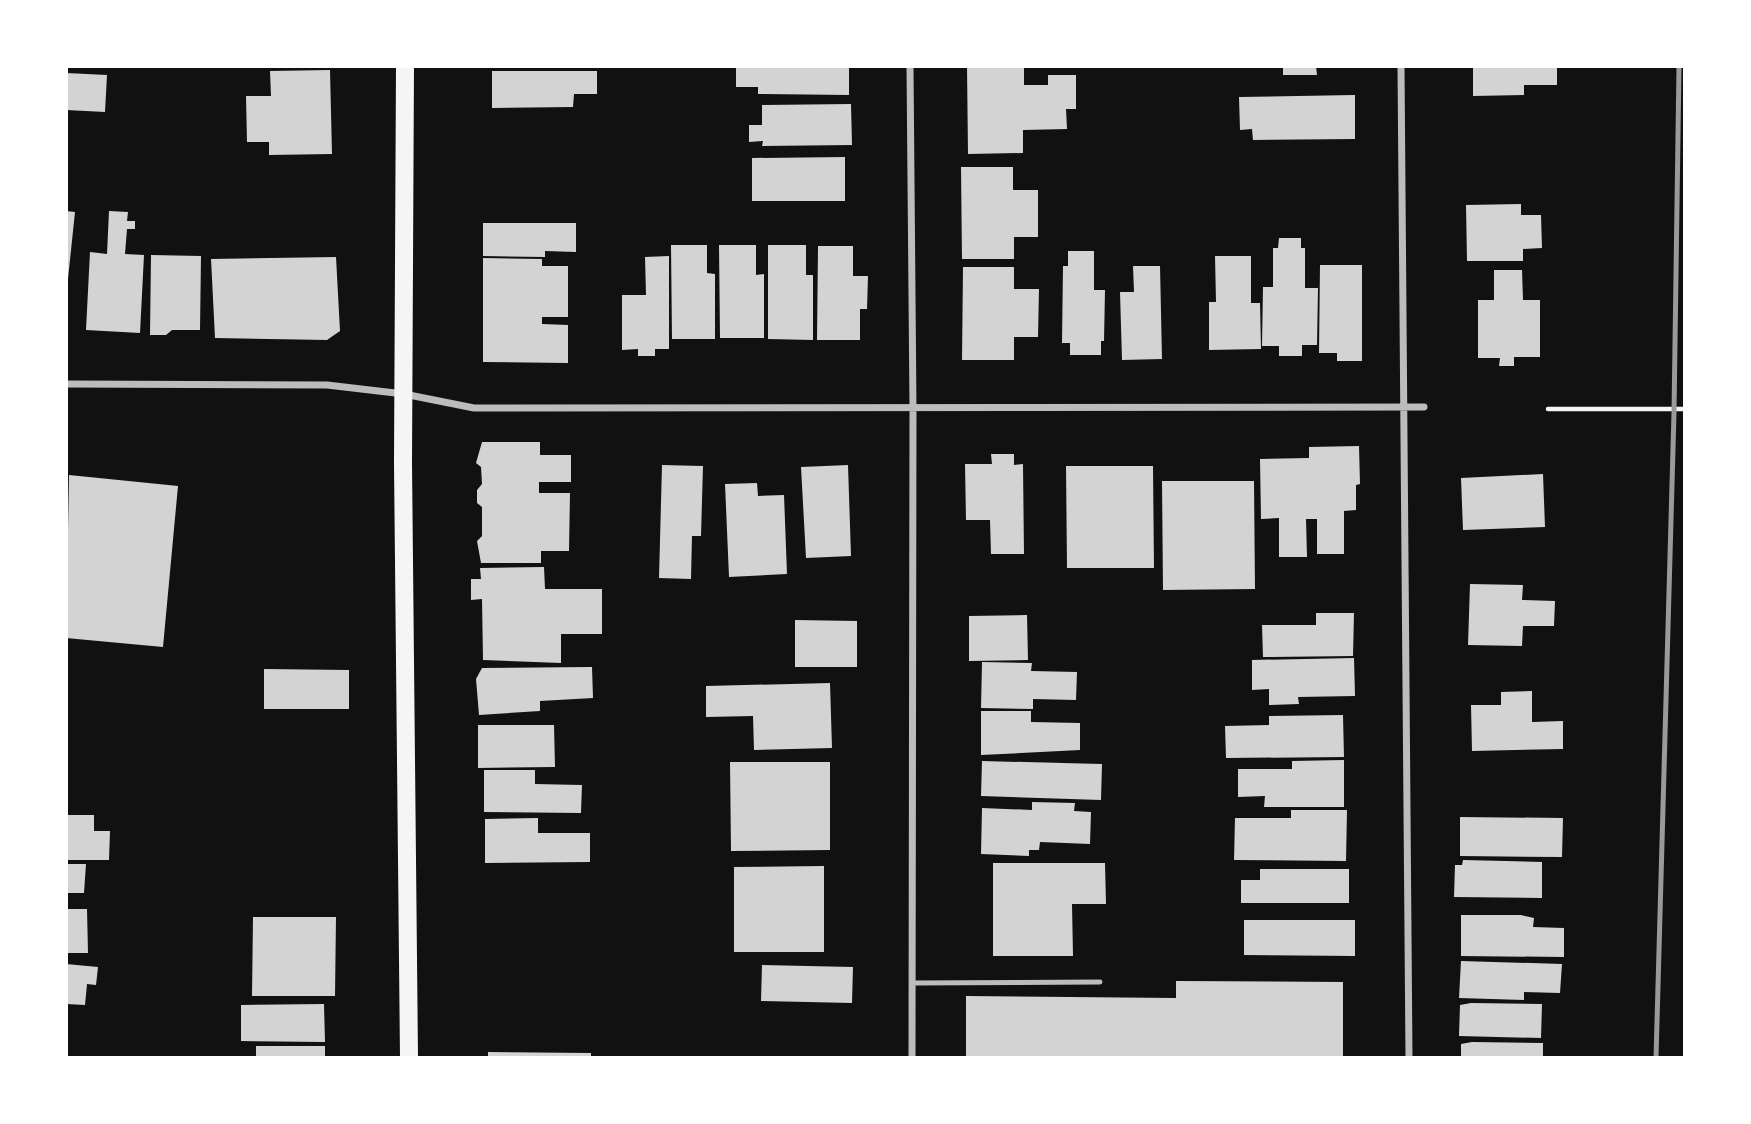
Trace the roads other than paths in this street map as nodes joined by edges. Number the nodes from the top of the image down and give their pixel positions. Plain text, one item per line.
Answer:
1 (405, 66) edge
2 (909, 66) edge
3 (1401, 66) edge
4 (66, 384) edge
5 (404, 394) junction
6 (1404, 406) junction
7 (1424, 407) dead end
8 (913, 409) junction
9 (1100, 982) dead end
10 (912, 983) junction
11 (410, 1058) edge
12 (912, 1058) edge
13 (1409, 1058) edge

1 - 5 main road
2 - 8 street
3 - 6 street
4 - 5 street
5 - 8 street
5 - 11 main road
6 - 7 street
6 - 8 street
6 - 13 street
8 - 10 street
9 - 10 lane
10 - 12 street

